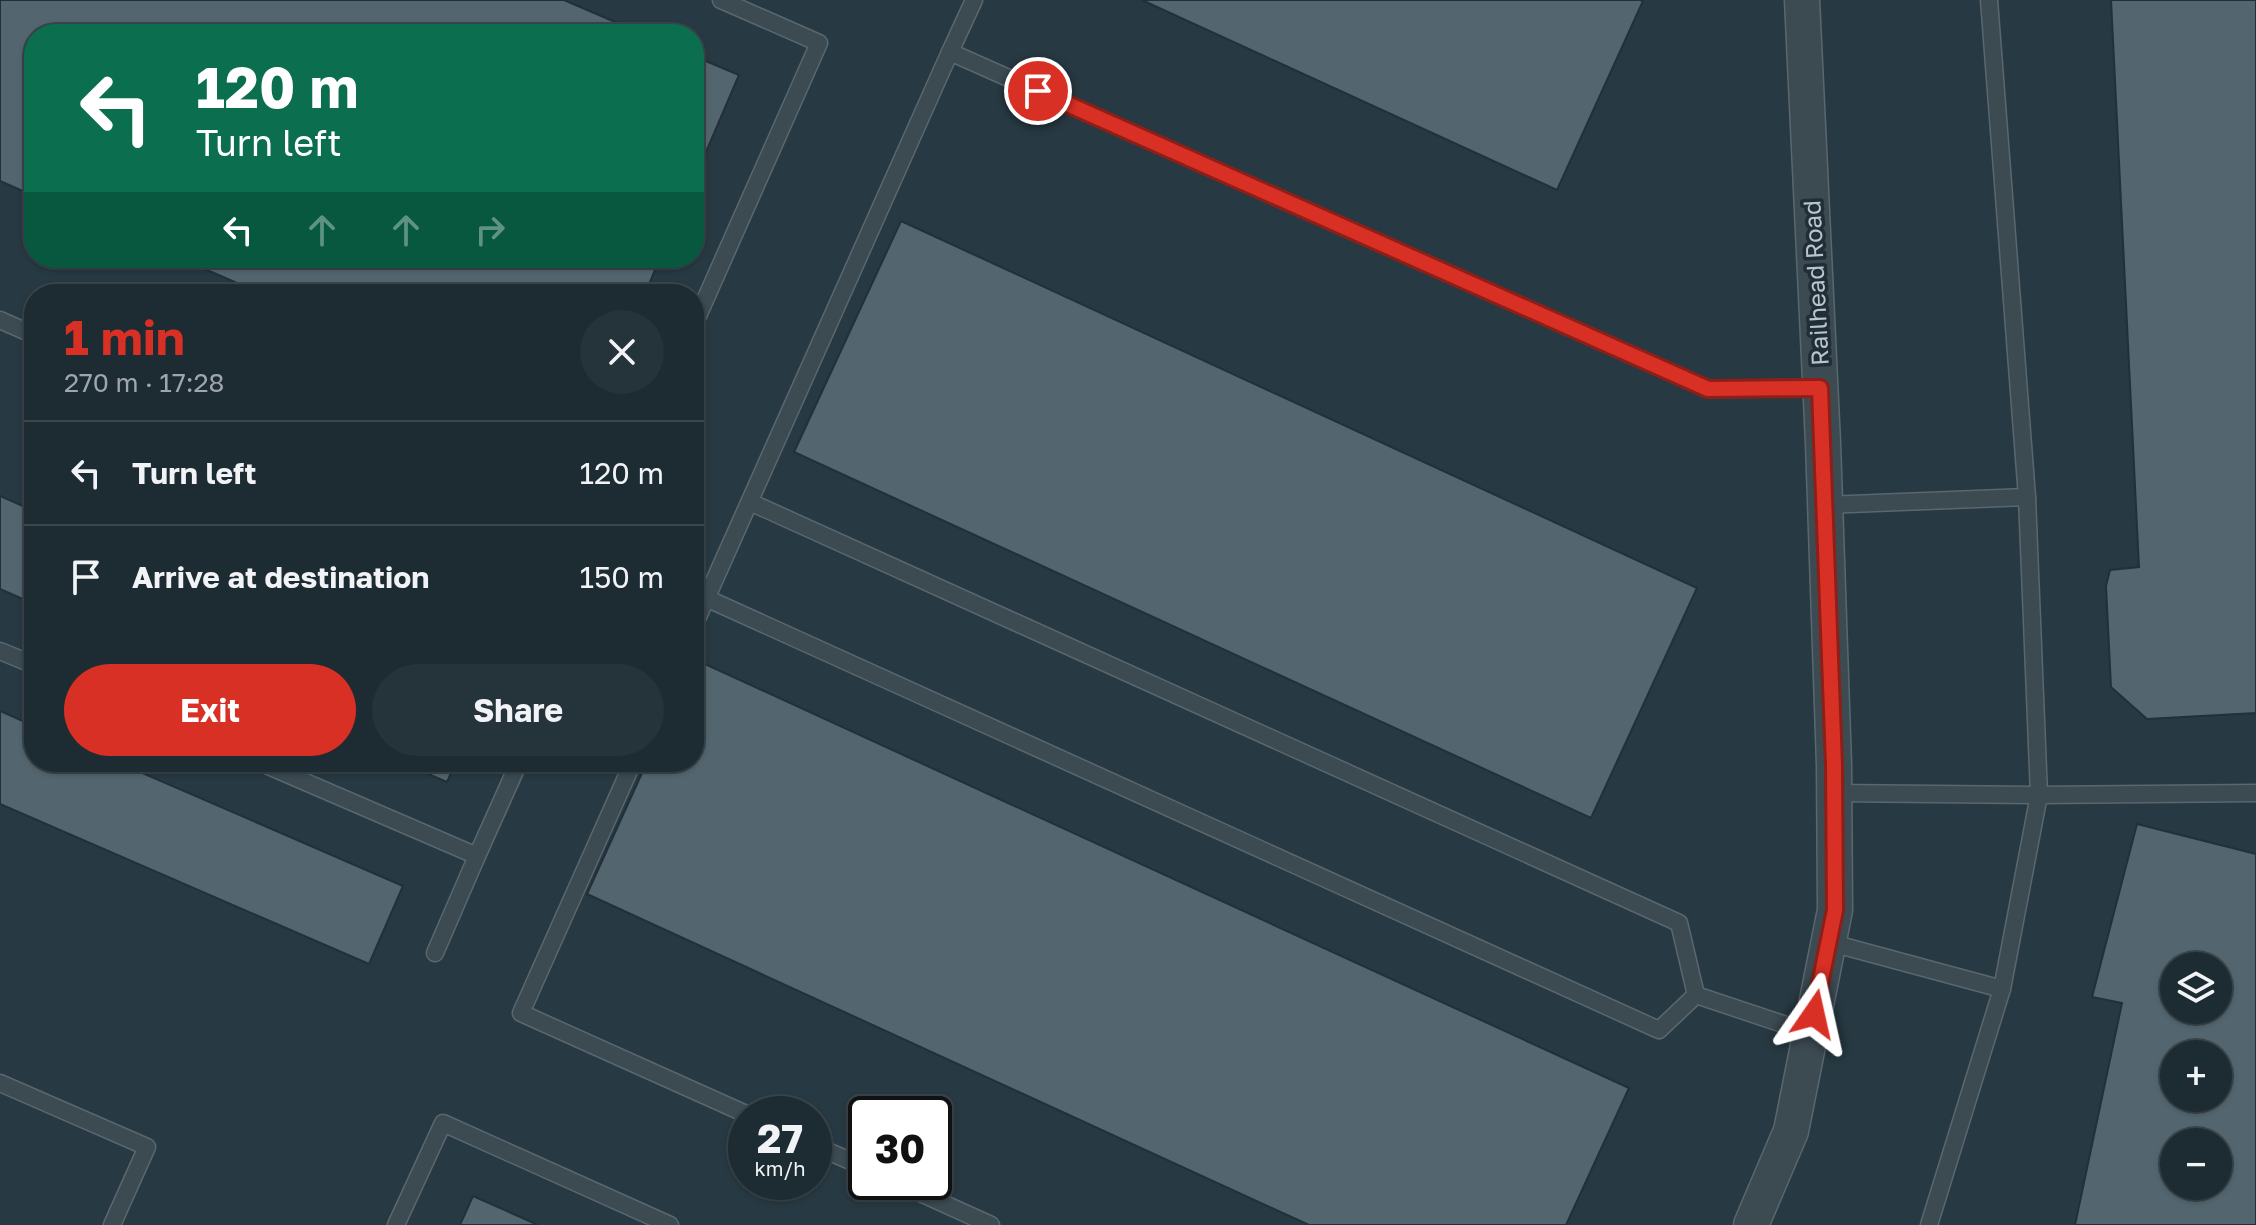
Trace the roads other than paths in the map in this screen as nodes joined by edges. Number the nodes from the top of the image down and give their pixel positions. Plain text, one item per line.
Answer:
1 (721, 0) edge
2 (974, 0) edge
3 (1802, 0) edge
4 (1989, 0) edge
5 (950, 52) junction
6 (704, 302) edge
7 (0, 320) edge
8 (24, 331) edge
9 (1820, 388) junction
10 (2027, 497) junction
11 (750, 502) junction
12 (1825, 505) junction
13 (706, 598) junction
14 (704, 603) edge
15 (0, 651) edge
16 (24, 661) edge
17 (282, 772) edge
18 (515, 772) edge
19 (629, 772) edge
20 (1834, 793) junction
21 (2256, 793) edge
22 (2039, 795) junction
23 (477, 856) junction
24 (1828, 942) junction
25 (435, 953) dead end
26 (2002, 989) junction
27 (1696, 995) junction
28 (1810, 1033) junction
29 (0, 1083) edge
30 (728, 1106) edge
31 (936, 1200) edge
32 (112, 1225) edge
33 (396, 1225) edge
34 (670, 1225) edge
35 (991, 1225) edge
36 (1751, 1225) edge
37 (1929, 1225) edge

1 - 6 lane
2 - 5 lane
3 - 9 street, Railhead Road
4 - 10 lane
5 - 9 lane
5 - 11 lane
7 - 8 lane
9 - 12 street, Railhead Road
10 - 12 lane
10 - 22 lane
11 - 13 lane
11 - 27 lane
12 - 20 street, Railhead Road
13 - 14 lane
13 - 27 lane
15 - 16 lane
17 - 23 lane
18 - 23 lane
19 - 30 lane
20 - 22 lane
20 - 24 street, Railhead Road
21 - 22 lane
22 - 26 lane
23 - 25 lane
24 - 26 lane
24 - 28 street, Railhead Road
26 - 37 lane
27 - 28 lane
28 - 36 street, Railhead Road
29 - 32 lane
31 - 35 lane
33 - 34 lane

